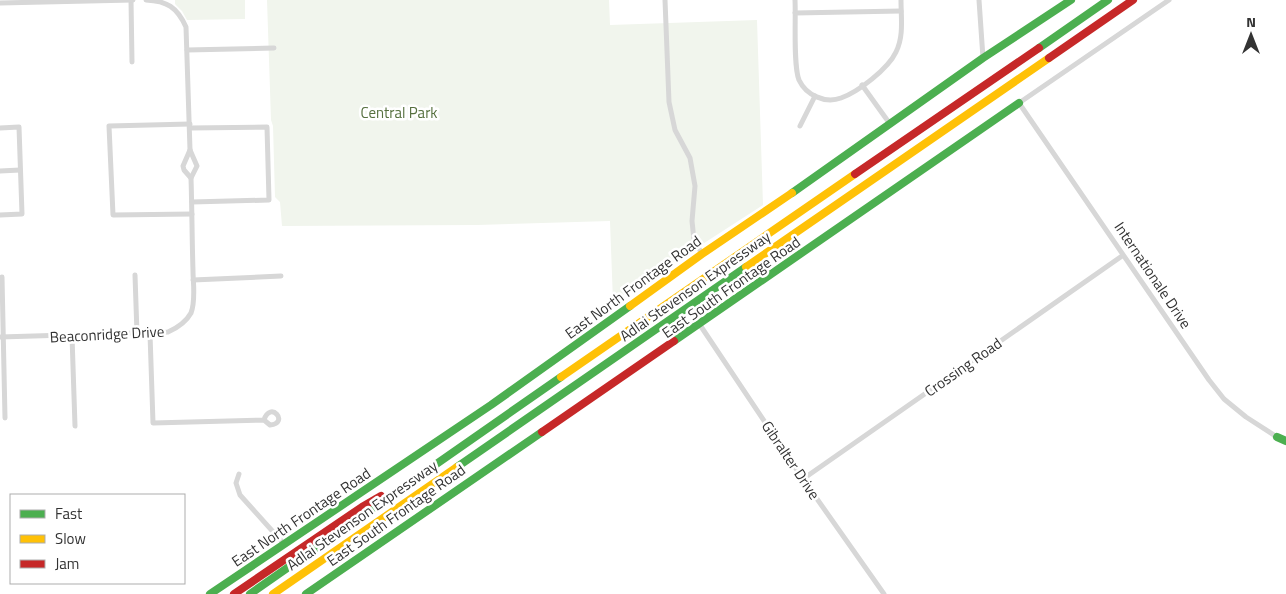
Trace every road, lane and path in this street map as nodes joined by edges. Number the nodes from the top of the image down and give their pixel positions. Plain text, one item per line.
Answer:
1 (132, 0) edge
2 (146, 0) edge
3 (665, 0) edge
4 (795, 0) edge
5 (901, 0) edge
6 (979, 0) edge
7 (1108, 0) edge
8 (1133, 0) edge
9 (1169, 0) edge
10 (64, 1) edge
11 (1068, 1) edge
12 (0, 3) edge
13 (901, 11) junction
14 (795, 14) junction
15 (274, 48) dead end
16 (187, 50) junction
17 (983, 58) junction
18 (132, 62) dead end
19 (862, 85) junction
20 (815, 96) junction
21 (1019, 103) junction
22 (890, 124) junction
23 (190, 126) junction
24 (800, 126) dead end
25 (0, 128) edge
26 (190, 150) junction
27 (20, 170) junction
28 (0, 171) edge
29 (191, 178) junction
30 (192, 202) junction
31 (192, 214) junction
32 (0, 215) edge
33 (702, 254) junction
34 (1122, 256) junction
35 (135, 275) dead end
36 (281, 276) dead end
37 (2, 277) dead end
38 (193, 280) junction
39 (700, 325) junction
40 (137, 334) junction
41 (150, 334) junction
42 (72, 336) junction
43 (2, 337) edge
44 (5, 418) dead end
45 (264, 420) dead end
46 (75, 426) dead end
47 (1277, 437) joint
48 (1286, 441) edge
49 (432, 468) junction
50 (240, 474) dead end
51 (803, 479) junction
52 (284, 544) junction
53 (210, 594) edge
54 (234, 594) edge
55 (250, 594) edge
56 (273, 594) edge
57 (306, 594) edge
58 (884, 594) edge

1 - 10 street
1 - 18 street
2 - 16 street, Beaconridge Drive
3 - 33 street
4 - 14 street
5 - 13 street
6 - 17 street
7 - 49 main road, Adlai Stevenson Expressway
8 - 56 main road, Adlai Stevenson Expressway
9 - 21 street, East South Frontage Road
10 - 12 street
11 - 17 main road, East North Frontage Road
13 - 14 street
13 - 19 street
14 - 20 street
15 - 16 street
16 - 23 street, Beaconridge Drive
17 - 22 main road, East North Frontage Road
19 - 20 street
19 - 22 street
20 - 24 street
21 - 34 street, Internationale Drive
21 - 39 main road, East South Frontage Road
22 - 33 main road, East North Frontage Road
23 - 26 street, Beaconridge Drive
23 - 30 street
23 - 31 street
25 - 27 street
26 - 29 street, Beaconridge Drive
26 - 29 street, Beaconridge Drive
27 - 28 street
27 - 32 street
29 - 30 street, Beaconridge Drive
30 - 31 street, Beaconridge Drive
31 - 38 street, Beaconridge Drive
33 - 52 main road, East North Frontage Road
34 - 47 street, Internationale Drive
34 - 51 street, Crossing Road
35 - 40 street
36 - 38 street
37 - 43 street
38 - 41 street, Beaconridge Drive
39 - 51 street, Gibralter Drive
39 - 57 main road, East South Frontage Road
40 - 41 street, Beaconridge Drive
40 - 42 street, Beaconridge Drive
41 - 45 street
42 - 43 street, Beaconridge Drive
42 - 46 street
43 - 44 street
47 - 48 main road, Internationale Drive
49 - 54 main road
49 - 55 main road, Adlai Stevenson Expressway
50 - 52 street
51 - 58 street, Gibralter Drive
52 - 53 main road, East North Frontage Road

